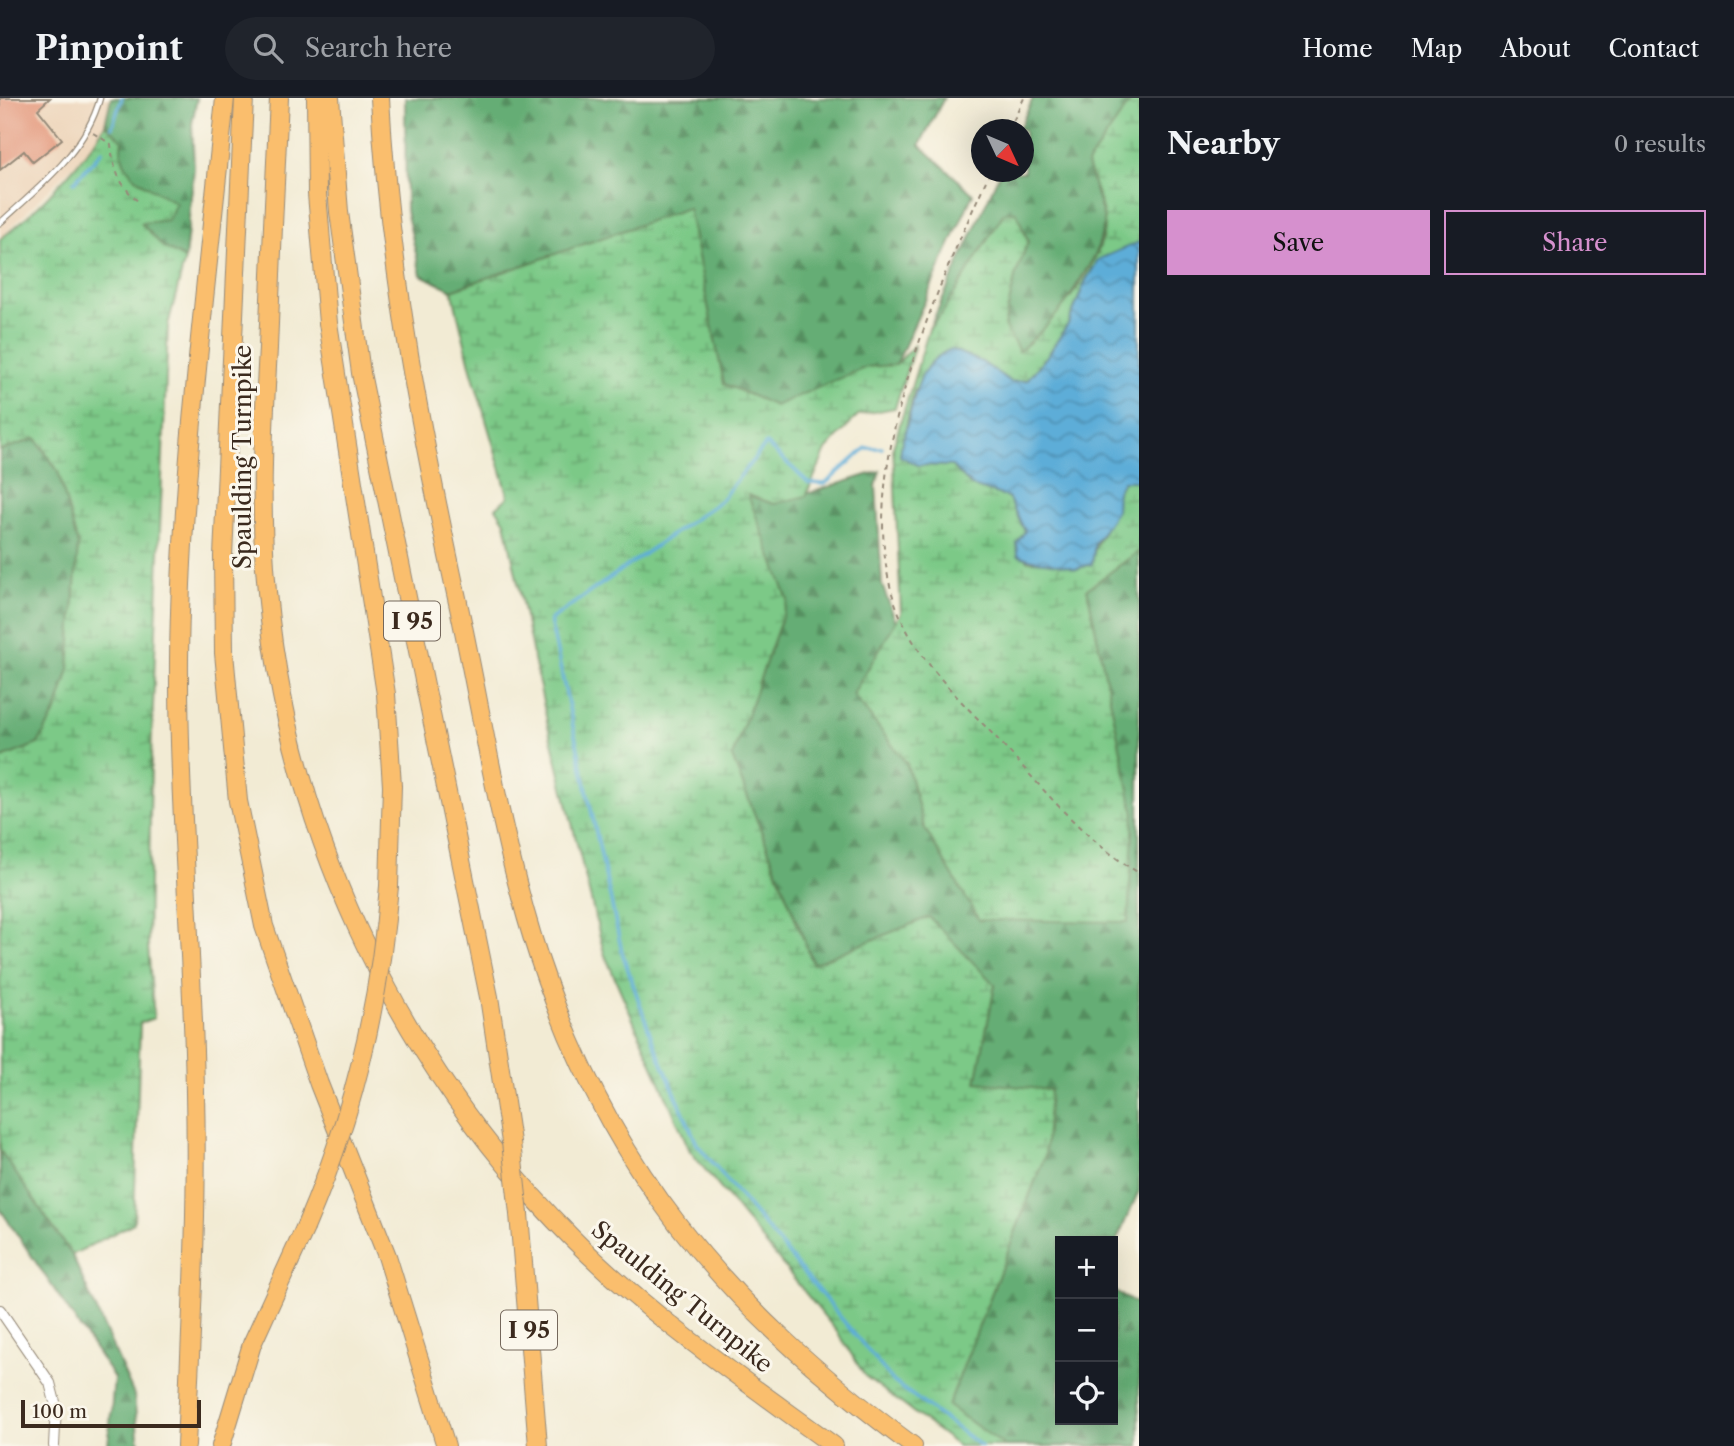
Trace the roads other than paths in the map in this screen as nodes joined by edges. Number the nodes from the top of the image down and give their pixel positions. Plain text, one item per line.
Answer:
1 (100, 98) edge
2 (225, 98) edge
3 (244, 98) edge
4 (279, 98) edge
5 (316, 98) edge
6 (330, 98) edge
7 (380, 98) edge
8 (0, 223) edge
9 (0, 1310) edge
10 (54, 1446) edge
11 (186, 1446) edge
12 (221, 1446) edge
13 (446, 1446) edge
14 (538, 1446) edge
15 (834, 1446) edge
16 (913, 1446) edge

1 - 8 lane
2 - 11 highway
3 - 13 highway
4 - 15 highway, Spaulding Turnpike
5 - 12 highway, bridge
6 - 14 highway, I 95, bridge
7 - 16 highway, Spaulding Turnpike
9 - 10 street

